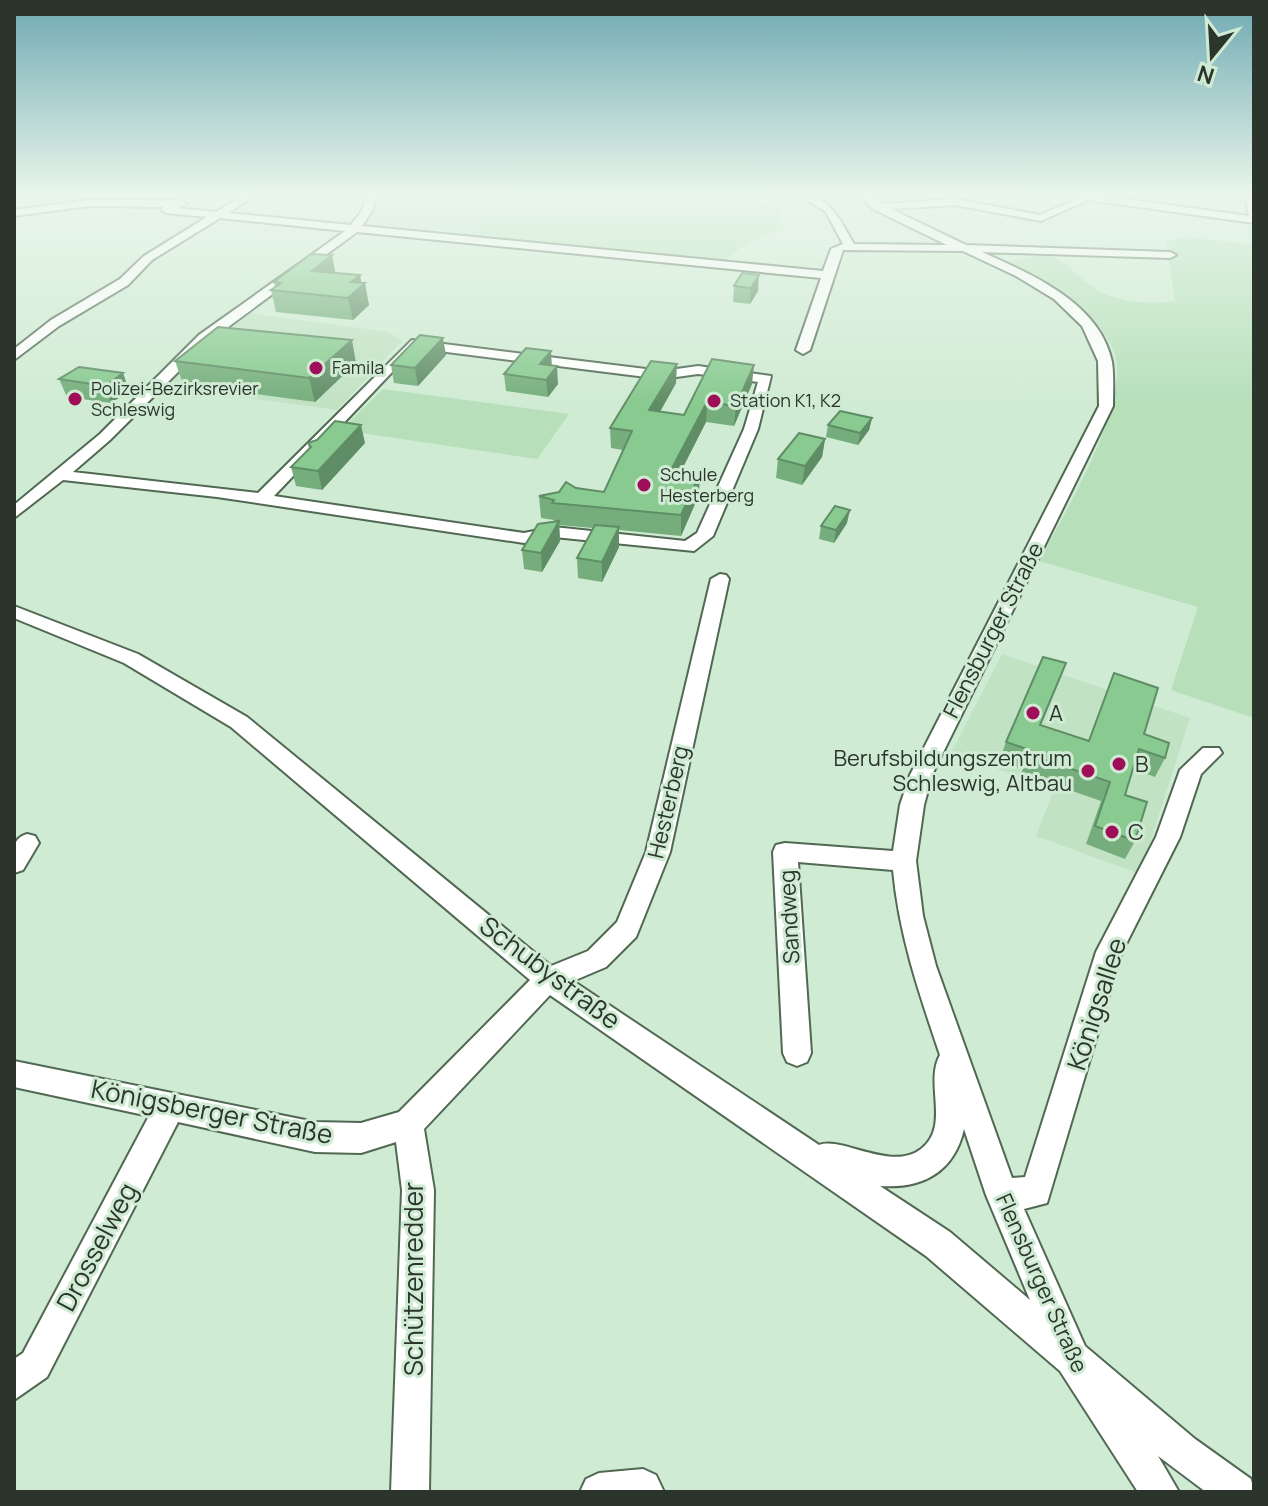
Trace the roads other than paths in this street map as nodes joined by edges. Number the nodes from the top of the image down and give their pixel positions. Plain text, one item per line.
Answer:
1 (142, 264) edge
2 (305, 264) edge
3 (730, 264) edge
4 (831, 264) edge
5 (1001, 264) edge
6 (828, 275) junction
7 (14, 339) edge
8 (31, 340) junction
9 (803, 350) dead end
10 (14, 356) edge
11 (60, 475) junction
12 (263, 498) junction
13 (14, 513) edge
14 (720, 579) dead end
15 (14, 612) edge
16 (1211, 753) dead end
17 (904, 861) junction
18 (548, 979) junction
19 (948, 1039) junction
20 (797, 1053) dead end
21 (14, 1074) edge
22 (171, 1105) junction
23 (408, 1124) junction
24 (801, 1150) junction
25 (1002, 1195) junction
26 (1073, 1360) junction
27 (14, 1382) edge
28 (410, 1492) edge
29 (599, 1492) edge
30 (645, 1492) edge
31 (1160, 1492) edge
32 (1238, 1492) edge

1 - 8 street
2 - 11 street
3 - 6 street
4 - 6 street
5 - 17 street, Flensburger Straße
6 - 9 street
7 - 8 street
8 - 10 street
11 - 12 street
11 - 13 street
12 - 12 street
14 - 18 street, Hesterberg
15 - 18 street, Schubystraße
16 - 25 street, Königsallee
17 - 19 street, Flensburger Straße
17 - 20 street, Sandweg
18 - 23 street
18 - 24 street, Schubystraße
19 - 24 street
19 - 25 street, Flensburger Straße
21 - 22 street, Königsberger Straße
22 - 23 street, Königsberger Straße
22 - 27 street, Drosselweg
23 - 28 street, Schützenredder
24 - 26 street, Schubystraße
25 - 26 street, Flensburger Straße
26 - 31 street, Flensburger Straße
26 - 32 street, Schubystraße
29 - 30 street

